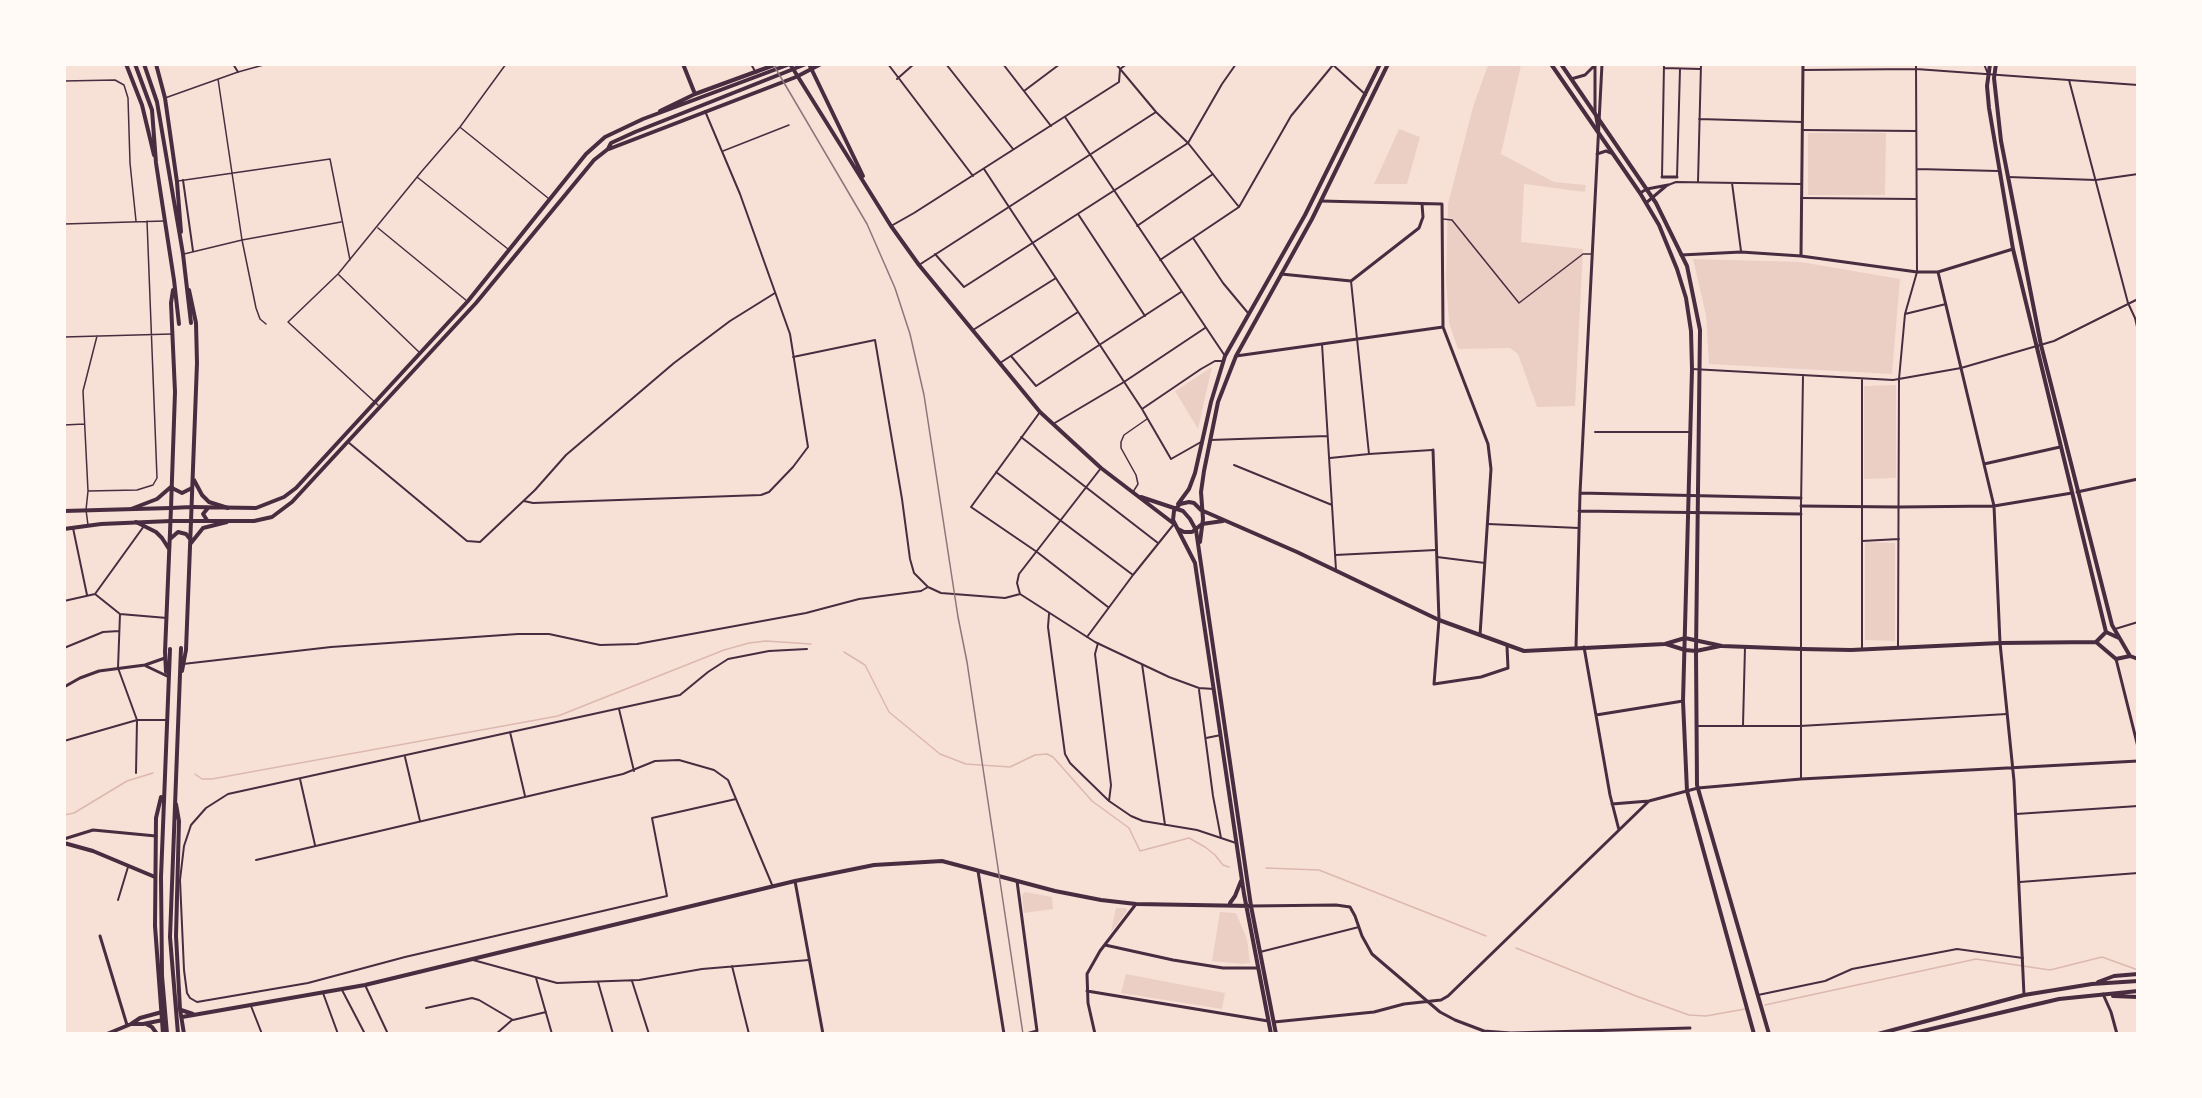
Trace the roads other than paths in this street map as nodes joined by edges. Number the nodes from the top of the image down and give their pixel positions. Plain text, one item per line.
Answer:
1 (126, 64) edge
2 (135, 64) edge
3 (144, 64) edge
4 (156, 64) edge
5 (233, 64) edge
6 (267, 64) edge
7 (506, 64) edge
8 (683, 64) edge
9 (751, 64) edge
10 (777, 64) edge
11 (790, 64) edge
12 (808, 64) edge
13 (821, 64) edge
14 (888, 64) edge
15 (914, 64) edge
16 (946, 64) edge
17 (1003, 64) edge
18 (1060, 64) edge
19 (1116, 64) edge
20 (1127, 64) edge
21 (1236, 64) edge
22 (1380, 64) edge
23 (1388, 64) edge
24 (1551, 64) edge
25 (1561, 64) edge
26 (1602, 64) edge
27 (1701, 64) edge
28 (1803, 64) edge
29 (1916, 64) edge
30 (1984, 64) edge
31 (1990, 64) edge
32 (1996, 64) edge
33 (1332, 65) edge
34 (1594, 65) edge
35 (1664, 66) edge
36 (1120, 69) junction
37 (1680, 69) junction
38 (1701, 69) junction
39 (1916, 69) junction
40 (812, 70) junction
41 (1803, 70) junction
42 (238, 72) junction
43 (756, 73) junction
44 (1988, 74) junction
45 (1994, 74) junction
46 (796, 76) junction
47 (218, 79) junction
48 (897, 79) junction
49 (1572, 79) junction
50 (2069, 80) junction
51 (64, 81) edge
52 (2138, 86) edge
53 (1024, 91) junction
54 (696, 94) junction
55 (1366, 95) junction
56 (165, 98) junction
57 (705, 111) junction
58 (1156, 112) junction
59 (1595, 112) junction
60 (1065, 117) junction
61 (643, 119) junction
62 (1700, 119) junction
63 (1600, 120) junction
64 (1802, 123) junction
65 (789, 125) dead end
66 (1051, 126) junction
67 (460, 127) junction
68 (1802, 130) junction
69 (1916, 131) junction
70 (1598, 133) junction
71 (1188, 143) junction
72 (608, 149) junction
73 (1013, 150) junction
74 (723, 151) junction
75 (1611, 153) junction
76 (1089, 154) junction
77 (1597, 154) junction
78 (156, 163) junction
79 (984, 169) junction
80 (1917, 169) junction
81 (1998, 171) junction
82 (232, 174) junction
83 (1213, 174) junction
84 (2138, 174) edge
85 (973, 176) junction
86 (417, 177) junction
87 (1662, 177) joint
88 (1677, 177) joint
89 (2008, 177) junction
90 (183, 180) junction
91 (2096, 180) junction
92 (177, 182) junction
93 (1698, 182) junction
94 (1732, 183) junction
95 (1802, 184) junction
96 (1668, 185) junction
97 (1647, 189) junction
98 (870, 190) junction
99 (1114, 191) junction
100 (1640, 193) junction
101 (1314, 198) junction
102 (1653, 198) junction
103 (1802, 198) junction
104 (550, 199) junction
105 (1917, 199) junction
106 (1321, 201) junction
107 (1646, 203) junction
108 (1422, 204) junction
109 (1009, 207) junction
110 (1239, 207) junction
111 (1078, 214) junction
112 (1442, 219) junction
113 (136, 221) junction
114 (147, 221) junction
115 (165, 221) junction
116 (342, 221) junction
117 (64, 224) edge
118 (891, 226) junction
119 (1137, 226) junction
120 (377, 227) junction
121 (1193, 238) junction
122 (242, 240) junction
123 (1033, 243) junction
124 (2013, 249) junction
125 (509, 250) junction
126 (194, 251) junction
127 (1741, 252) junction
128 (183, 254) junction
129 (935, 254) junction
130 (1592, 254) junction
131 (1682, 255) junction
132 (1801, 256) junction
133 (350, 260) junction
134 (1160, 261) junction
135 (919, 265) junction
136 (1274, 271) junction
137 (1917, 272) junction
138 (1938, 272) junction
139 (338, 274) junction
140 (1281, 274) junction
141 (1056, 278) junction
142 (1351, 281) junction
143 (174, 283) junction
144 (187, 283) junction
145 (1181, 292) junction
146 (775, 293) junction
147 (2138, 299) edge
148 (468, 302) junction
149 (2128, 303) junction
150 (1946, 304) junction
151 (1078, 312) junction
152 (1249, 314) junction
153 (1905, 314) junction
154 (1145, 316) junction
155 (191, 323) dead end
156 (179, 324) dead end
157 (266, 324) dead end
158 (1443, 327) junction
159 (1205, 328) junction
160 (973, 330) junction
161 (2138, 331) edge
162 (173, 334) junction
163 (152, 335) junction
164 (97, 336) junction
165 (64, 337) edge
166 (1357, 338) junction
167 (1322, 344) junction
168 (1100, 345) junction
169 (2041, 345) junction
170 (2035, 346) junction
171 (420, 354) junction
172 (1011, 356) junction
173 (1236, 356) junction
174 (793, 357) junction
175 (1224, 358) junction
176 (1000, 363) junction
177 (1961, 368) junction
178 (1692, 369) junction
179 (1700, 370) junction
180 (1803, 375) junction
181 (1862, 379) junction
182 (1899, 379) junction
183 (1124, 382) junction
184 (375, 403) junction
185 (381, 407) junction
186 (1142, 409) junction
187 (1040, 412) junction
188 (1147, 419) junction
189 (85, 424) junction
190 (1053, 424) junction
191 (64, 425) edge
192 (1595, 432) dead end
193 (1690, 432) junction
194 (1327, 436) junction
195 (1021, 437) junction
196 (1210, 440) junction
197 (1204, 441) junction
198 (348, 442) junction
199 (2060, 447) junction
200 (1433, 450) joint
201 (1369, 454) junction
202 (1329, 458) junction
203 (1984, 464) junction
204 (1234, 465) dead end
205 (1101, 468) junction
206 (1196, 469) junction
207 (1204, 471) junction
208 (996, 472) junction
209 (193, 478) junction
210 (2138, 478) edge
211 (172, 486) junction
212 (1088, 487) junction
213 (192, 488) junction
214 (88, 491) junction
215 (2074, 492) junction
216 (1580, 493) junction
217 (1135, 494) junction
218 (1689, 495) junction
219 (1698, 496) junction
220 (1801, 498) junction
221 (524, 501) junction
222 (1332, 506) junction
223 (1801, 506) junction
224 (1994, 506) junction
225 (191, 507) junction
226 (209, 507) junction
227 (1176, 507) junction
228 (1862, 507) junction
229 (1899, 507) junction
230 (171, 508) junction
231 (228, 508) junction
232 (131, 509) junction
233 (86, 510) junction
234 (1201, 510) junction
235 (64, 511) edge
236 (1579, 511) junction
237 (1689, 512) junction
238 (1698, 512) junction
239 (1801, 514) junction
240 (1062, 520) junction
241 (1224, 520) junction
242 (171, 521) junction
243 (191, 521) junction
244 (209, 521) junction
245 (136, 522) junction
246 (227, 522) junction
247 (64, 524) edge
248 (1174, 524) junction
249 (1202, 524) junction
250 (1488, 524) junction
251 (88, 526) junction
252 (144, 526) junction
253 (73, 528) junction
254 (1579, 528) junction
255 (65, 529) edge
256 (1196, 530) junction
257 (190, 539) junction
258 (1899, 539) junction
259 (170, 540) junction
260 (1862, 541) junction
261 (1158, 543) junction
262 (1200, 545) junction
263 (190, 546) junction
264 (170, 550) junction
265 (1436, 550) junction
266 (1037, 552) junction
267 (1335, 555) junction
268 (1437, 556) junction
269 (1485, 563) junction
270 (1335, 570) junction
271 (1133, 575) junction
272 (928, 587) junction
273 (95, 594) junction
274 (1020, 594) junction
275 (87, 595) junction
276 (64, 601) edge
277 (1108, 607) junction
278 (1049, 613) junction
279 (120, 614) junction
280 (167, 618) junction
281 (1439, 620) junction
282 (2138, 622) edge
283 (2114, 627) junction
284 (119, 631) junction
285 (2106, 632) junction
286 (1087, 637) junction
287 (1480, 637) junction
288 (1685, 638) junction
289 (2121, 638) junction
290 (1696, 639) junction
291 (2096, 642) junction
292 (1098, 643) junction
293 (2000, 643) junction
294 (1665, 644) junction
295 (1508, 646) junction
296 (1722, 646) junction
297 (1576, 647) junction
298 (1584, 647) junction
299 (1745, 647) junction
300 (1898, 647) junction
301 (64, 648) edge
302 (182, 648) dead end
303 (170, 649) dead end
304 (807, 649) dead end
305 (1802, 649) junction
306 (1862, 649) junction
307 (1685, 650) junction
308 (1696, 651) junction
309 (2130, 656) junction
310 (165, 658) junction
311 (2116, 658) junction
312 (2138, 659) edge
313 (183, 664) junction
314 (1142, 664) junction
315 (145, 665) junction
316 (118, 668) junction
317 (167, 676) junction
318 (168, 684) junction
319 (180, 684) junction
320 (64, 687) edge
321 (1199, 688) junction
322 (1214, 689) junction
323 (1683, 701) junction
324 (619, 709) junction
325 (2007, 714) junction
326 (1596, 716) junction
327 (137, 720) junction
328 (166, 720) junction
329 (1743, 725) junction
330 (1696, 726) junction
331 (1800, 726) junction
332 (510, 732) junction
333 (1221, 735) junction
334 (1205, 738) junction
335 (64, 741) edge
336 (2138, 747) edge
337 (404, 755) junction
338 (2138, 761) edge
339 (2013, 769) junction
340 (634, 771) junction
341 (136, 773) dead end
342 (300, 779) junction
343 (1801, 780) junction
344 (1698, 788) junction
345 (1687, 790) junction
346 (163, 791) junction
347 (175, 791) junction
348 (526, 797) junction
349 (736, 799) junction
350 (1108, 801) junction
351 (1649, 801) junction
352 (1612, 804) junction
353 (2138, 806) edge
354 (2016, 814) junction
355 (420, 821) junction
356 (1165, 825) junction
357 (1619, 830) junction
358 (156, 836) junction
359 (1221, 838) junction
360 (64, 839) edge
361 (64, 843) edge
362 (1236, 843) junction
363 (315, 845) junction
364 (256, 860) dead end
365 (128, 867) junction
366 (978, 871) junction
367 (2138, 873) edge
368 (155, 877) junction
369 (1241, 880) junction
370 (795, 881) junction
371 (1017, 881) junction
372 (2020, 882) junction
373 (773, 887) junction
374 (1244, 894) junction
375 (1250, 896) junction
376 (1235, 897) junction
377 (118, 900) dead end
378 (1136, 904) junction
379 (1229, 904) junction
380 (1249, 906) junction
381 (1359, 927) junction
382 (100, 936) dead end
383 (1105, 945) junction
384 (1260, 952) junction
385 (470, 960) junction
386 (809, 960) junction
387 (2023, 960) junction
388 (732, 966) junction
389 (1258, 968) junction
390 (2138, 974) edge
391 (536, 978) junction
392 (632, 981) junction
393 (2138, 981) edge
394 (598, 982) junction
395 (2092, 984) junction
396 (365, 985) junction
397 (342, 990) junction
398 (1087, 991) junction
399 (2138, 991) edge
400 (323, 993) junction
401 (2103, 994) junction
402 (1758, 995) junction
403 (2025, 995) junction
404 (179, 996) junction
405 (2138, 997) edge
406 (160, 998) junction
407 (1428, 1002) junction
408 (251, 1006) junction
409 (426, 1008) dead end
410 (180, 1010) junction
411 (162, 1011) junction
412 (546, 1012) junction
413 (194, 1014) junction
414 (182, 1018) junction
415 (163, 1020) junction
416 (513, 1020) junction
417 (1268, 1021) junction
418 (1274, 1022) junction
419 (145, 1024) junction
420 (129, 1025) junction
421 (1690, 1028) dead end
422 (1929, 1031) edge
423 (184, 1032) edge
424 (165, 1033) edge
425 (107, 1034) edge
426 (157, 1034) edge
427 (178, 1034) edge
428 (262, 1034) edge
429 (338, 1034) edge
430 (365, 1034) edge
431 (388, 1034) edge
432 (496, 1034) edge
433 (552, 1034) edge
434 (613, 1034) edge
435 (649, 1034) edge
436 (749, 1034) edge
437 (823, 1034) edge
438 (1004, 1034) edge
439 (1026, 1034) edge
440 (1095, 1034) edge
441 (1271, 1034) edge
442 (1276, 1034) edge
443 (1754, 1034) edge
444 (1769, 1034) edge
445 (1878, 1034) edge
446 (1910, 1034) edge
447 (2117, 1034) edge

1 - 78 main road
2 - 78 main road
3 - 128 main road
4 - 56 main road
5 - 42 street
6 - 42 street
7 - 67 street
8 - 54 main road
9 - 43 street
10 - 43 main road
11 - 46 main road
11 - 61 main road
12 - 40 main road
12 - 72 main road
13 - 40 main road
14 - 48 street
15 - 48 street
16 - 73 street
17 - 53 street
18 - 53 street
19 - 36 street
20 - 36 street
21 - 71 street
22 - 55 main road
23 - 106 main road
24 - 70 main road
25 - 49 main road
26 - 63 street
27 - 38 street
28 - 41 street
29 - 39 street
30 - 44 street
31 - 44 main road
32 - 45 main road
33 - 55 street
33 - 110 street
34 - 49 street
34 - 59 street
35 - 37 street
35 - 87 street
36 - 58 street
36 - 60 street
37 - 38 street
37 - 88 street
38 - 62 street
39 - 41 street
39 - 44 street
39 - 69 street
40 - 46 main road
40 - 98 main road
41 - 64 street
42 - 47 street
43 - 54 main road
44 - 45 street
44 - 81 main road
45 - 50 street
45 - 89 main road
46 - 57 main road
46 - 98 main road
47 - 56 street
47 - 82 street
48 - 85 street
49 - 59 main road
50 - 52 street
50 - 91 street
51 - 113 street
53 - 66 street
54 - 61 main road
55 - 101 main road
56 - 92 main road
57 - 72 main road
57 - 74 street
58 - 71 street
58 - 76 street
59 - 63 main road
59 - 70 street
60 - 66 street
60 - 76 street
61 - 104 main road
62 - 64 street
62 - 93 street
63 - 70 street
63 - 97 main road
64 - 68 street
65 - 74 street
66 - 73 street
67 - 86 street
67 - 104 street
68 - 69 street
68 - 95 street
69 - 80 street
70 - 75 main road
70 - 77 street
71 - 83 street
71 - 99 street
72 - 185 main road
73 - 79 street
74 - 146 street
75 - 77 street
75 - 100 main road
76 - 99 street
76 - 109 street
77 - 130 street
78 - 115 main road
79 - 85 street
79 - 109 street
80 - 81 street
80 - 105 street
81 - 124 main road
82 - 90 street
82 - 116 street
82 - 122 street
83 - 110 street
83 - 119 street
84 - 91 street
85 - 118 street
86 - 120 street
86 - 125 street
87 - 88 street
89 - 91 street
89 - 169 main road
90 - 92 street
90 - 126 street
91 - 149 street
92 - 128 main road
93 - 94 street
93 - 96 street
94 - 95 street
94 - 127 street
95 - 103 street
96 - 97 street
96 - 102 street
97 - 100 street
97 - 102 main road
98 - 118 main road
99 - 111 street
99 - 119 street
100 - 107 main road
101 - 106 main road
101 - 136 main road
102 - 107 street
102 - 131 main road
103 - 105 street
103 - 132 street
104 - 125 main road
105 - 137 street
106 - 108 street
106 - 140 main road
107 - 178 main road
108 - 112 street
108 - 142 street
109 - 123 street
109 - 129 street
110 - 121 street
111 - 123 street
111 - 154 street
112 - 130 street
112 - 158 street
113 - 114 street
113 - 117 street
114 - 115 street
114 - 163 street
115 - 143 main road
116 - 122 street
116 - 133 street
118 - 135 main road
119 - 134 street
120 - 133 street
120 - 148 street
121 - 134 street
121 - 152 street
122 - 126 street
122 - 157 street
123 - 129 street
123 - 141 street
124 - 138 street
124 - 170 main road
125 - 148 main road
126 - 128 street
127 - 131 street
127 - 132 street
128 - 144 main road
129 - 135 street
130 - 216 street
131 - 179 main road
132 - 137 street
133 - 139 street
134 - 145 street
135 - 160 main road
136 - 140 main road
136 - 152 main road
137 - 138 street
137 - 153 street
138 - 150 street
139 - 171 street
139 - 184 street
140 - 142 street
140 - 173 main road
141 - 151 street
141 - 160 street
142 - 166 street
143 - 156 main road
143 - 162 main road
144 - 155 main road
144 - 209 main road
145 - 154 street
145 - 159 street
146 - 174 street
146 - 221 street
147 - 149 street
148 - 171 main road
149 - 161 street
149 - 169 street
150 - 153 street
150 - 177 street
151 - 168 street
151 - 172 street
152 - 175 main road
153 - 182 street
154 - 168 street
158 - 166 street
158 - 250 street
159 - 175 street
159 - 183 street
160 - 176 main road
162 - 163 street
162 - 211 main road
163 - 164 street
163 - 214 street
164 - 165 street
164 - 189 street
166 - 167 street
166 - 201 street
167 - 173 street
167 - 194 street
168 - 172 street
168 - 183 street
169 - 170 street
169 - 215 main road
170 - 177 street
170 - 199 main road
171 - 184 main road
172 - 176 street
173 - 175 main road
173 - 196 main road
174 - 221 street
174 - 272 street
175 - 186 street
175 - 197 main road
176 - 187 main road
177 - 182 street
177 - 203 street
178 - 179 street
178 - 193 main road
179 - 180 street
179 - 219 main road
180 - 181 street
180 - 220 street
181 - 182 street
181 - 228 street
182 - 229 street
183 - 186 street
183 - 190 street
184 - 185 street
184 - 231 main road
185 - 198 main road
186 - 188 street
187 - 190 main road
187 - 195 street
188 - 197 street
188 - 217 street
189 - 191 street
189 - 214 street
190 - 205 main road
192 - 193 street
193 - 218 main road
194 - 196 street
194 - 202 street
195 - 208 street
195 - 212 street
196 - 207 main road
197 - 206 main road
198 - 221 street
198 - 246 main road
199 - 203 street
199 - 215 main road
200 - 201 street
200 - 265 street
201 - 202 street
202 - 222 street
203 - 224 street
204 - 222 street
205 - 212 street
205 - 217 main road
206 - 207 main road
206 - 227 main road
207 - 234 main road
208 - 240 street
208 - 266 street
209 - 213 main road
209 - 231 main road
210 - 215 street
211 - 213 main road
211 - 230 main road
211 - 232 main road
212 - 240 street
212 - 261 street
213 - 225 main road
214 - 233 street
215 - 224 street
215 - 283 main road
215 - 285 main road
216 - 218 street
216 - 236 street
217 - 227 main road
217 - 248 main road
218 - 219 street
218 - 237 main road
219 - 220 street
219 - 238 main road
220 - 223 street
222 - 267 street
223 - 228 street
223 - 239 street
224 - 229 street
224 - 293 street
225 - 226 main road
225 - 230 main road
225 - 243 main road
226 - 231 main road
226 - 244 main road
227 - 234 main road
227 - 248 main road
227 - 256 main road
228 - 229 street
228 - 260 street
229 - 258 street
230 - 232 main road
230 - 242 main road
232 - 233 main road
233 - 235 main road
233 - 251 street
234 - 241 main road
234 - 249 main road
236 - 237 street
236 - 254 street
237 - 238 street
237 - 288 main road
238 - 239 street
238 - 290 main road
239 - 305 street
240 - 266 street
240 - 271 street
241 - 249 main road
241 - 270 main road
242 - 243 main road
242 - 245 main road
242 - 259 main road
243 - 244 main road
243 - 257 main road
244 - 246 main road
245 - 251 main road
245 - 252 main road
246 - 263 main road
247 - 255 main road
248 - 256 main road
248 - 261 street
248 - 322 main road
249 - 256 main road
249 - 262 main road
250 - 254 street
250 - 269 street
251 - 253 main road
252 - 264 main road
252 - 273 street
253 - 255 main road
253 - 275 street
254 - 297 street
256 - 262 main road
257 - 259 main road
257 - 263 main road
258 - 260 street
258 - 300 street
259 - 264 main road
260 - 306 street
261 - 271 street
262 - 375 main road
263 - 313 main road
264 - 280 main road
265 - 267 street
265 - 268 street
266 - 274 street
266 - 277 street
267 - 270 street
268 - 269 street
268 - 281 street
269 - 287 street
270 - 281 main road
271 - 277 street
272 - 274 street
272 - 313 street
273 - 275 street
273 - 279 street
274 - 278 street
275 - 276 street
277 - 286 street
278 - 286 street
278 - 350 street
279 - 280 street
279 - 284 street
280 - 310 main road
281 - 287 main road
281 - 295 street
282 - 283 street
283 - 289 main road
284 - 301 street
284 - 316 street
285 - 289 main road
285 - 291 main road
286 - 292 street
287 - 295 main road
288 - 290 main road
288 - 294 main road
288 - 307 main road
289 - 309 main road
290 - 296 main road
290 - 308 main road
291 - 293 main road
291 - 311 main road
292 - 314 street
292 - 350 street
293 - 300 main road
293 - 325 street
294 - 298 main road
294 - 307 main road
295 - 297 main road
296 - 299 main road
296 - 308 main road
297 - 298 main road
298 - 326 street
299 - 305 main road
299 - 329 street
300 - 306 main road
302 - 319 main road
303 - 318 main road
304 - 324 street
305 - 306 main road
305 - 331 street
307 - 308 main road
307 - 323 main road
308 - 330 main road
309 - 311 main road
309 - 312 main road
310 - 315 street
310 - 317 main road
311 - 336 street
313 - 319 main road
314 - 321 street
314 - 356 street
315 - 316 street
315 - 317 street
316 - 320 street
316 - 327 street
317 - 318 main road
318 - 328 main road
319 - 347 main road
321 - 322 street
321 - 334 street
322 - 333 main road
323 - 326 street
323 - 345 main road
324 - 332 street
324 - 340 street
325 - 331 street
325 - 339 street
326 - 352 street
327 - 328 street
327 - 335 street
327 - 341 street
328 - 346 main road
329 - 330 street
329 - 331 street
330 - 344 main road
331 - 343 street
332 - 337 street
332 - 348 street
333 - 334 street
333 - 362 main road
334 - 359 street
337 - 342 street
337 - 355 street
338 - 339 street
339 - 343 street
339 - 354 street
340 - 348 street
340 - 349 street
342 - 349 street
342 - 363 street
343 - 344 street
344 - 345 street
344 - 402 main road
345 - 351 street
345 - 443 main road
346 - 358 main road
346 - 424 main road
347 - 404 main road
347 - 427 main road
348 - 355 street
349 - 373 street
350 - 356 street
351 - 352 street
351 - 357 street
352 - 357 street
353 - 354 street
354 - 372 street
355 - 363 street
356 - 359 street
357 - 407 street
358 - 360 street
358 - 368 main road
359 - 362 street
361 - 365 main road
362 - 369 main road
363 - 364 street
365 - 368 main road
365 - 377 street
366 - 370 main road
366 - 371 main road
366 - 438 street
367 - 372 street
368 - 406 main road
369 - 374 main road
369 - 376 main road
370 - 373 main road
370 - 386 street
371 - 378 main road
371 - 439 street
372 - 387 street
373 - 385 main road
374 - 375 main road
374 - 376 main road
374 - 380 main road
375 - 380 main road
376 - 379 main road
378 - 379 main road
378 - 383 street
379 - 380 main road
380 - 381 street
380 - 384 main road
380 - 389 main road
381 - 384 street
381 - 407 street
382 - 420 street
383 - 389 street
383 - 398 street
384 - 418 main road
385 - 391 street
385 - 396 main road
386 - 388 street
386 - 437 street
387 - 402 street
387 - 403 street
388 - 392 street
388 - 436 street
389 - 417 main road
390 - 395 main road
391 - 394 street
391 - 412 street
392 - 394 street
392 - 435 street
393 - 395 main road
394 - 434 street
395 - 403 main road
396 - 397 main road
396 - 431 street
397 - 400 main road
397 - 430 street
398 - 417 street
398 - 440 street
399 - 401 main road
400 - 408 main road
400 - 429 street
401 - 405 main road
401 - 422 main road
401 - 447 street
402 - 444 main road
403 - 445 main road
404 - 406 main road
404 - 410 main road
406 - 411 main road
407 - 418 street
407 - 421 street
408 - 413 main road
408 - 428 street
409 - 416 street
410 - 411 main road
410 - 413 main road
410 - 414 main road
411 - 415 main road
411 - 420 main road
412 - 416 street
412 - 433 street
413 - 414 main road
414 - 415 main road
414 - 423 main road
415 - 419 main road
415 - 424 main road
416 - 432 street
417 - 441 main road
418 - 442 main road
419 - 420 main road
419 - 426 main road
420 - 425 main road
422 - 446 main road
423 - 424 main road

